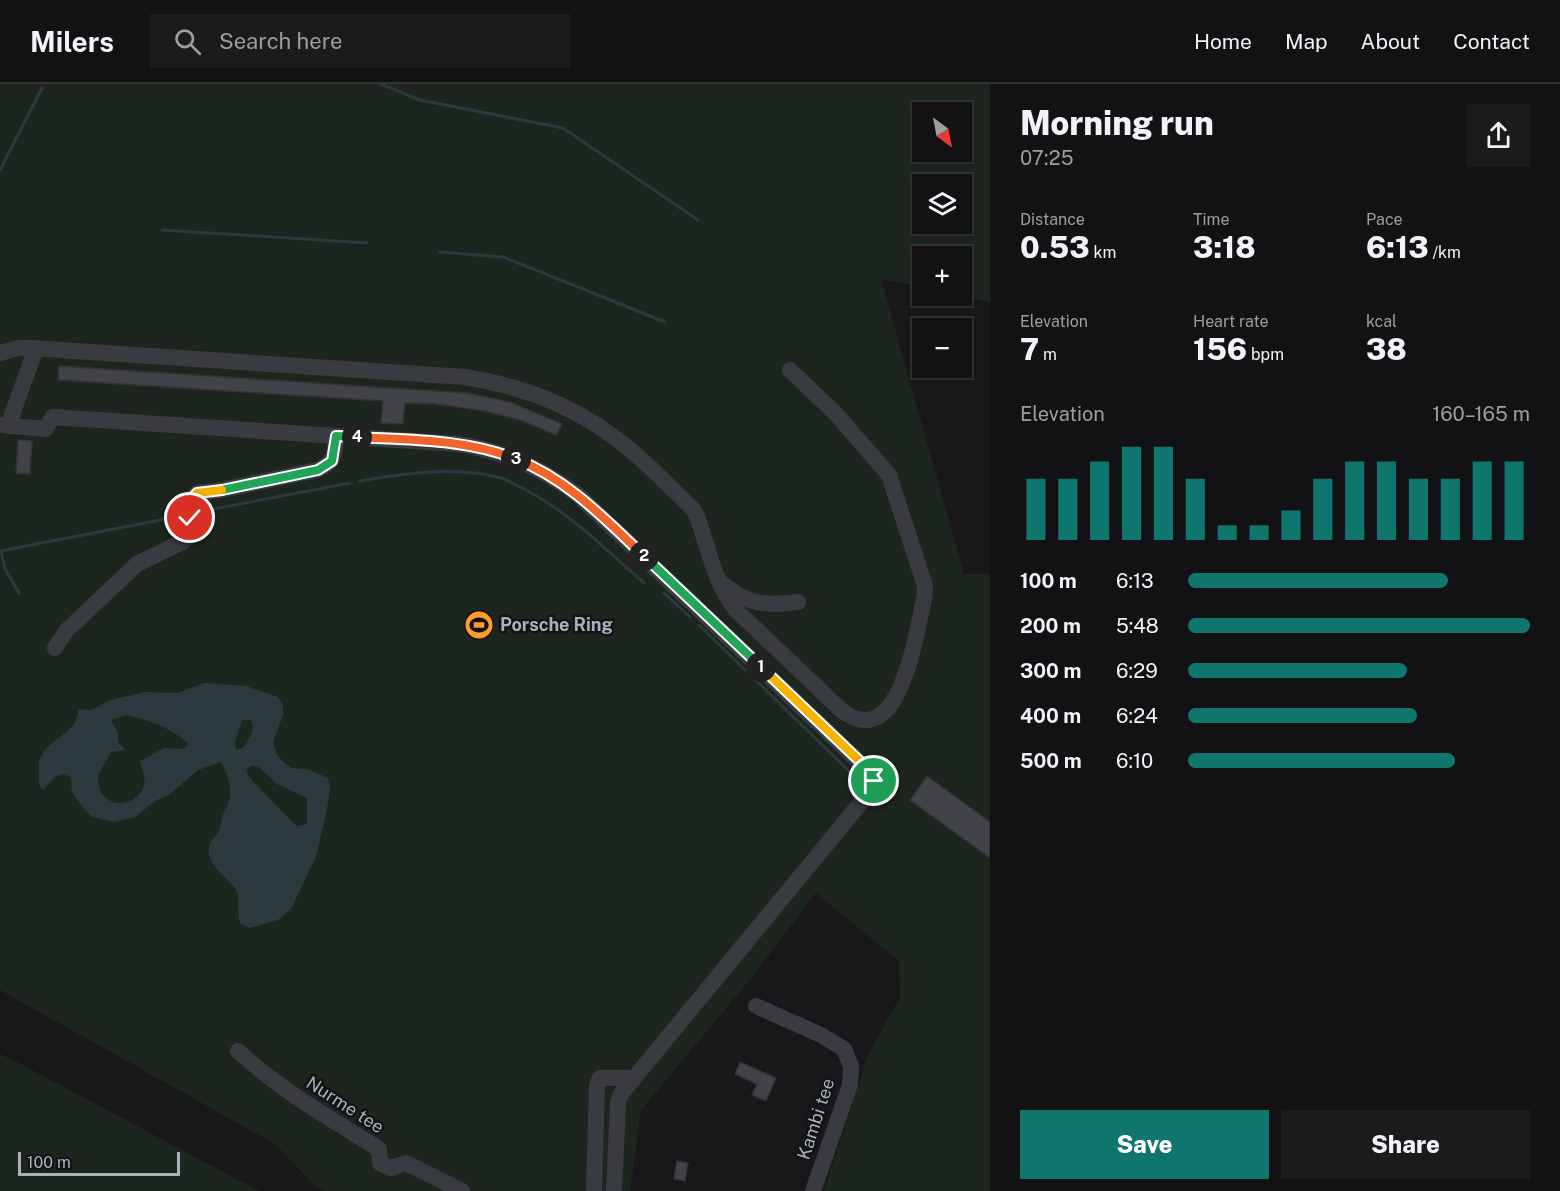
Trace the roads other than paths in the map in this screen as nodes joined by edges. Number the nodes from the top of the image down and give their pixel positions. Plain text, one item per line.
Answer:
1 (36, 348) junction
2 (0, 353) edge
3 (790, 370) dead end
4 (4, 425) edge
5 (336, 436) junction
6 (720, 583) junction
7 (798, 602) dead end
8 (55, 648) dead end
9 (756, 1006) dead end
10 (238, 1051) dead end
11 (634, 1078) junction
12 (462, 1191) edge
13 (594, 1191) edge
14 (614, 1191) edge
15 (813, 1191) edge

1 - 2 lane
1 - 4 lane
1 - 6 lane
3 - 6 lane
4 - 5 lane
5 - 8 lane
5 - 11 lane
6 - 7 lane
9 - 15 lane, Kambi tee
10 - 12 lane, Nurme tee
11 - 13 lane
11 - 14 lane

